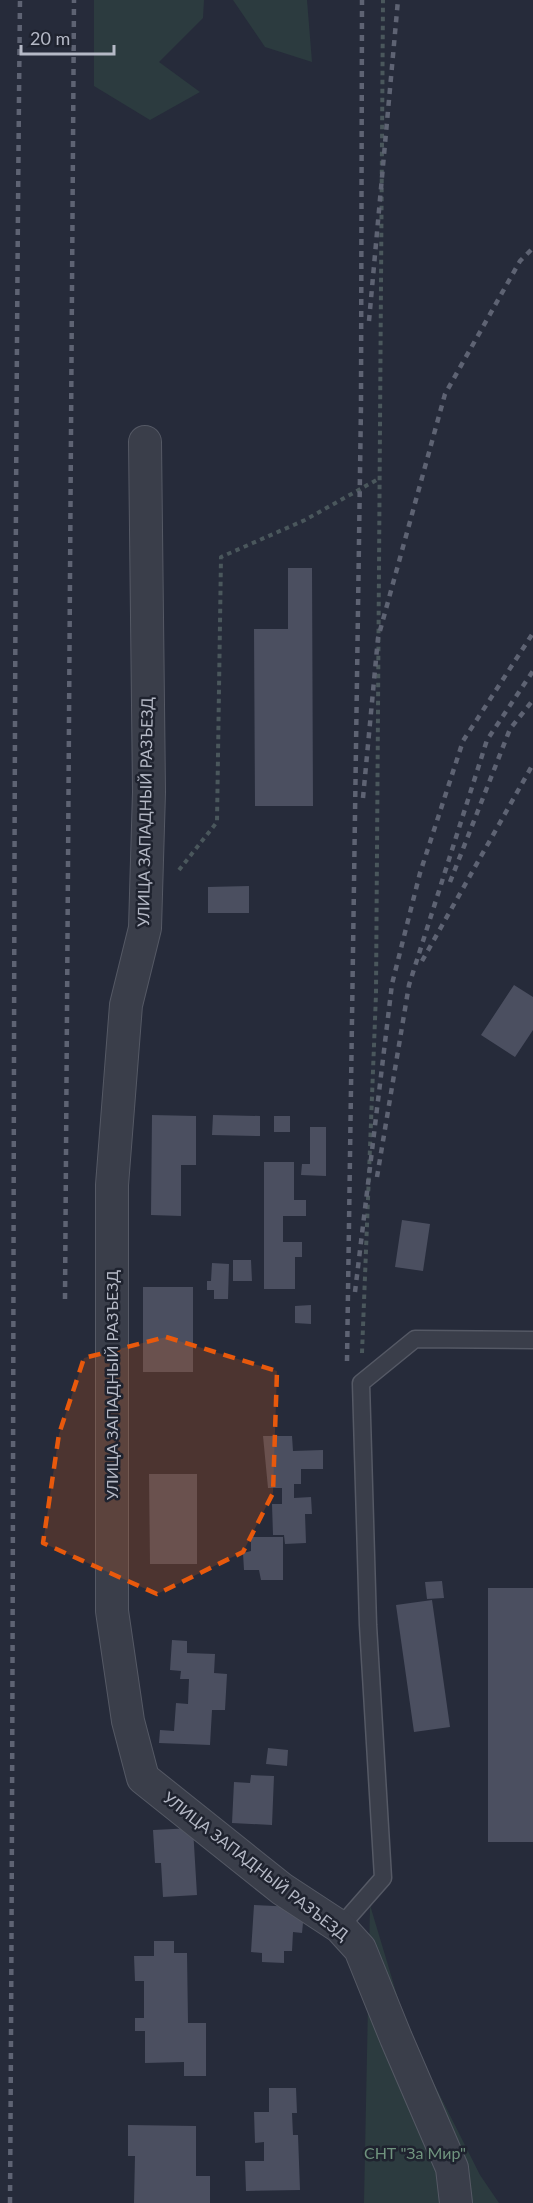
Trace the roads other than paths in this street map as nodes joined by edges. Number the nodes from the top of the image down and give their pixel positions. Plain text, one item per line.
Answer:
1 (145, 442) dead end
2 (533, 1340) edge
3 (340, 1927) junction
4 (456, 2203) edge

1 - 3 street, УЛИЦА ЗАПАДНЫЙ РАЗЪЕЗД
2 - 3 lane
3 - 4 street, УЛИЦА ЗАПАДНЫЙ РАЗЪЕЗД

